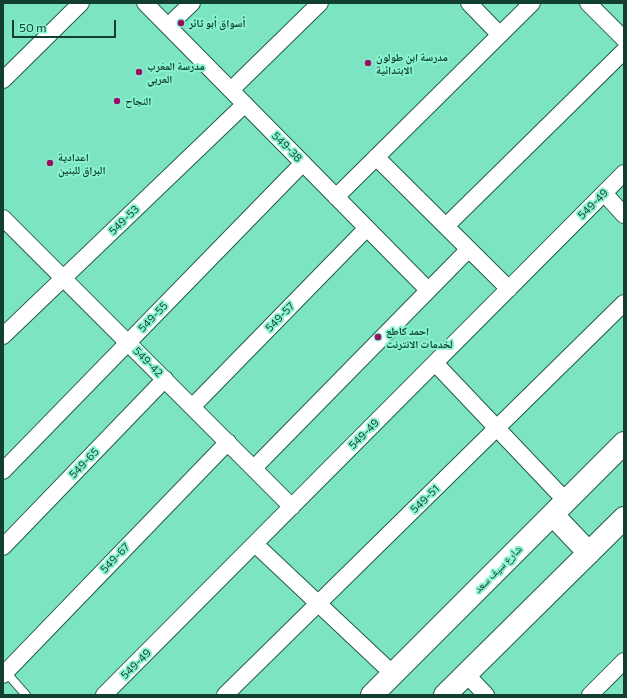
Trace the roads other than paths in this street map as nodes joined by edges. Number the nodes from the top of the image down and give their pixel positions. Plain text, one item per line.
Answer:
1 (81, 3) edge
2 (145, 3) edge
3 (192, 3) edge
4 (320, 3) edge
5 (469, 3) edge
6 (532, 3) edge
7 (588, 3) edge
8 (168, 26) junction
9 (500, 35) junction
10 (624, 39) edge
11 (624, 51) edge
12 (3, 80) edge
13 (231, 90) junction
14 (245, 104) junction
15 (376, 157) junction
16 (302, 162) junction
17 (624, 173) edge
18 (604, 193) junction
19 (336, 197) junction
20 (624, 215) edge
21 (3, 218) edge
22 (446, 226) junction
23 (367, 228) junction
24 (469, 249) junction
25 (63, 278) junction
26 (509, 289) junction
27 (428, 290) junction
28 (624, 304) edge
29 (3, 336) edge
30 (128, 342) junction
31 (435, 363) junction
32 (164, 379) junction
33 (192, 407) junction
34 (497, 428) junction
35 (228, 442) junction
36 (624, 443) edge
37 (254, 468) junction
38 (3, 471) edge
39 (292, 506) junction
40 (560, 508) junction
41 (624, 518) edge
42 (255, 544) junction
43 (3, 548) edge
44 (589, 553) junction
45 (318, 604) junction
46 (624, 660) edge
47 (4, 672) edge
48 (393, 674) junction
49 (466, 674) junction
50 (26, 695) edge
51 (104, 695) edge
52 (225, 695) edge
53 (372, 695) edge
54 (445, 695) edge
55 (486, 695) edge
56 (590, 695) edge

1 - 12 street
2 - 8 street, 549-38
3 - 8 street
4 - 13 street
5 - 9 street
6 - 9 street
7 - 10 street
8 - 13 street, 549-38
9 - 15 street
11 - 22 street
13 - 14 street, 549-38
14 - 16 street, 549-38
14 - 25 street, 549-53
15 - 19 street
15 - 22 street
16 - 19 street, 549-38
16 - 30 street, 549-55
17 - 18 street, 549-49
18 - 20 street
18 - 26 street, 549-49
19 - 23 street, 549-38
21 - 25 street, 549-42
22 - 24 street
23 - 27 street, 549-38
23 - 33 street, 549-57
24 - 26 street
24 - 27 street
25 - 29 street, 549-53
25 - 30 street, 549-42
26 - 31 street, 549-49
27 - 37 street
28 - 34 street, 549-51
30 - 32 street, 549-42
30 - 38 street, 549-55
31 - 34 street
31 - 39 street, 549-49
32 - 33 street, 549-42
32 - 43 street, 549-65
33 - 35 street, 549-42
34 - 40 street
34 - 45 street, 549-51
35 - 37 street, 549-42
35 - 47 street, 549-67
36 - 40 street, شارع سيف سعد
37 - 39 street, 549-42
39 - 42 street, 549-49
40 - 44 street
40 - 48 street, شارع سيف سعد
41 - 44 street
42 - 45 street
42 - 51 street, 549-49
44 - 49 street
45 - 48 street
45 - 52 street, 549-51
46 - 56 street
47 - 50 lane
48 - 53 street, شارع سيف سعد
49 - 54 street
49 - 55 street

